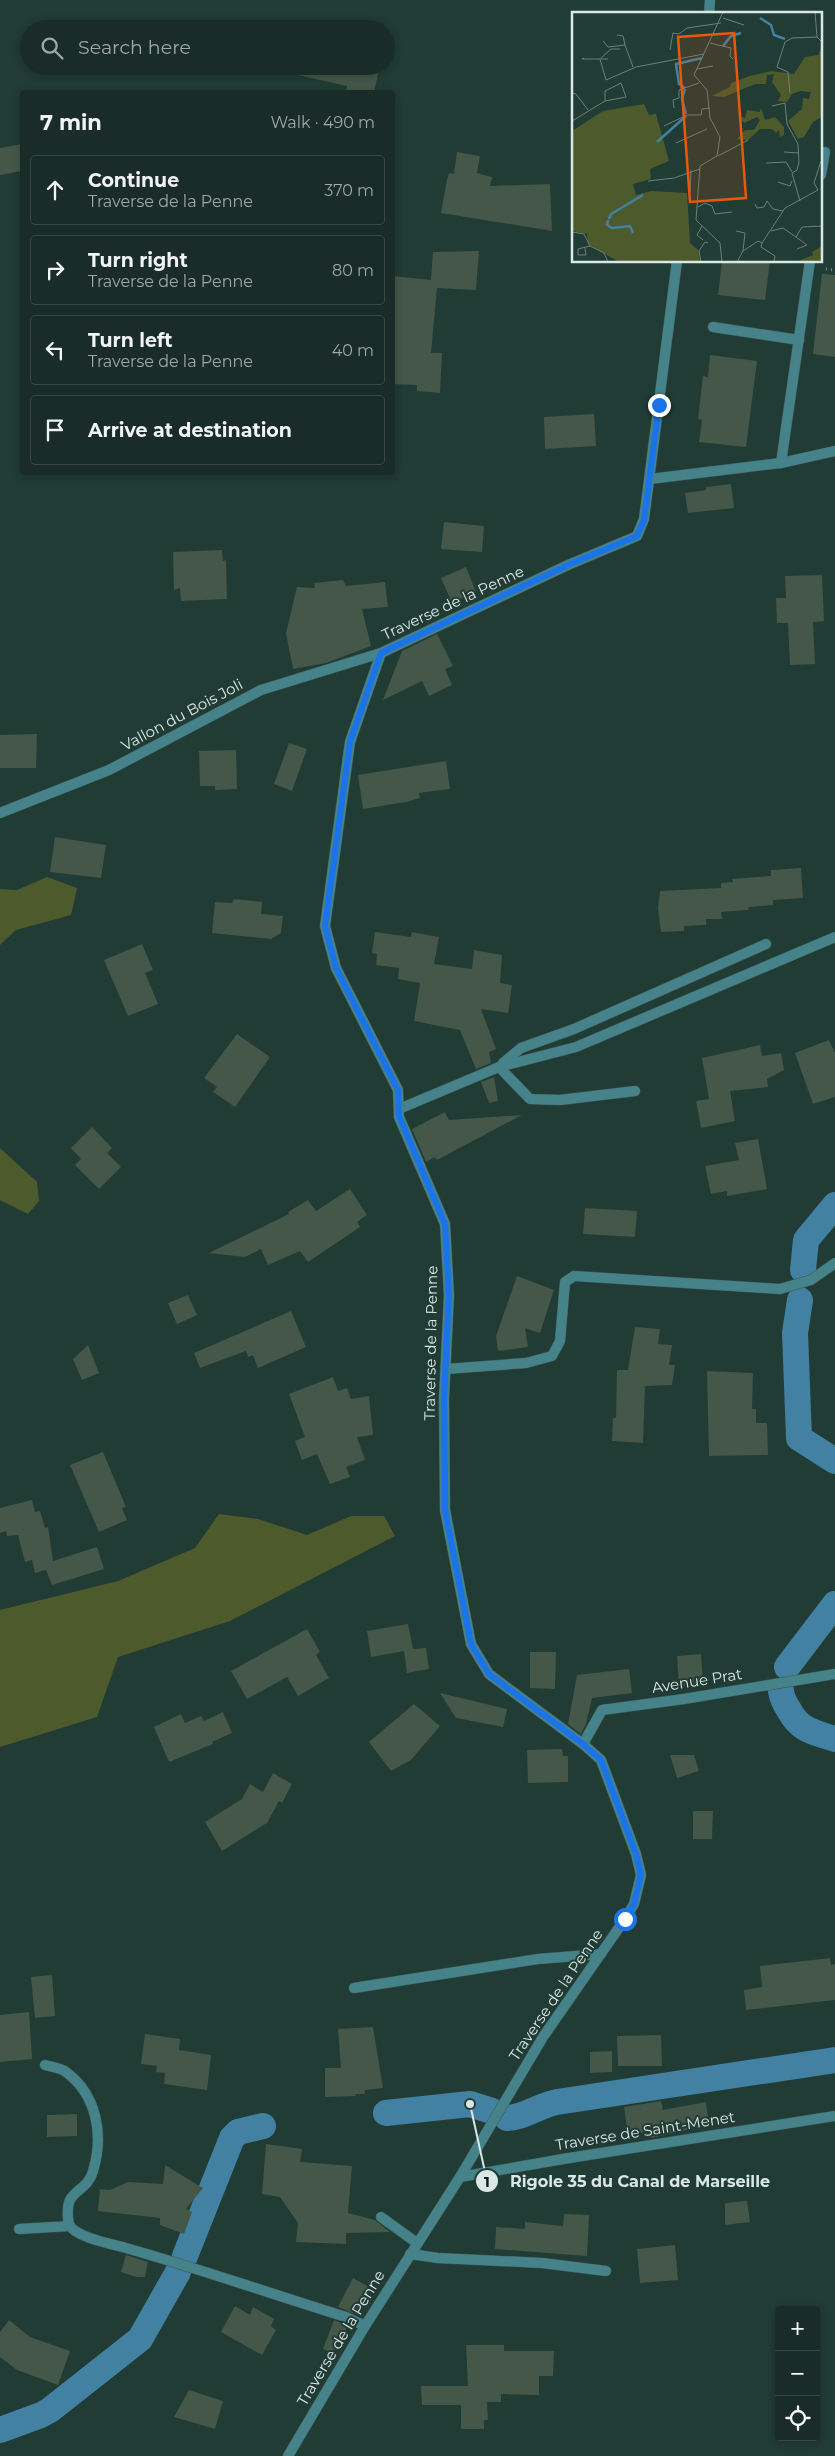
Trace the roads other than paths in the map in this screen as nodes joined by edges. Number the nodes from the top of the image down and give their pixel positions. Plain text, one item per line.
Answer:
1 (825, 152) dead end
2 (822, 169) edge
3 (678, 262) edge
4 (810, 262) edge
5 (713, 327) dead end
6 (799, 340) junction
7 (835, 450) edge
8 (782, 463) junction
9 (650, 479) junction
10 (381, 653) junction
11 (0, 813) edge
12 (835, 937) edge
13 (766, 944) dead end
14 (499, 1067) junction
15 (635, 1091) dead end
16 (399, 1110) junction
17 (835, 1263) edge
18 (446, 1370) junction
19 (835, 1674) edge
20 (583, 1744) junction
21 (601, 1954) junction
22 (354, 1988) dead end
23 (45, 2065) dead end
24 (835, 2116) edge
25 (460, 2177) junction
26 (380, 2217) dead end
27 (70, 2226) junction
28 (18, 2229) dead end
29 (417, 2243) junction
30 (410, 2254) junction
31 (606, 2270) dead end
32 (365, 2326) junction
33 (288, 2456) edge

1 - 2 street
3 - 9 street, Traverse de la Penne
4 - 6 street
5 - 6 street
6 - 8 street
7 - 8 street
8 - 9 street
9 - 10 street, Traverse de la Penne
10 - 11 street, Vallon du Bois Joli
10 - 16 street, Traverse de la Penne
12 - 14 street
13 - 14 street
14 - 15 street
14 - 16 street
16 - 18 street, Traverse de la Penne
17 - 18 street
18 - 20 street, Traverse de la Penne
19 - 20 street, Avenue Prat
20 - 21 street, Traverse de la Penne
21 - 22 street
21 - 25 street, Traverse de la Penne
23 - 27 street
24 - 25 street, Traverse de Saint-Menet
25 - 29 street, Traverse de la Penne
26 - 29 street
27 - 28 street
27 - 32 street
29 - 30 street, Traverse de la Penne
30 - 31 street
30 - 32 street, Traverse de la Penne
32 - 33 street, Traverse de la Penne

